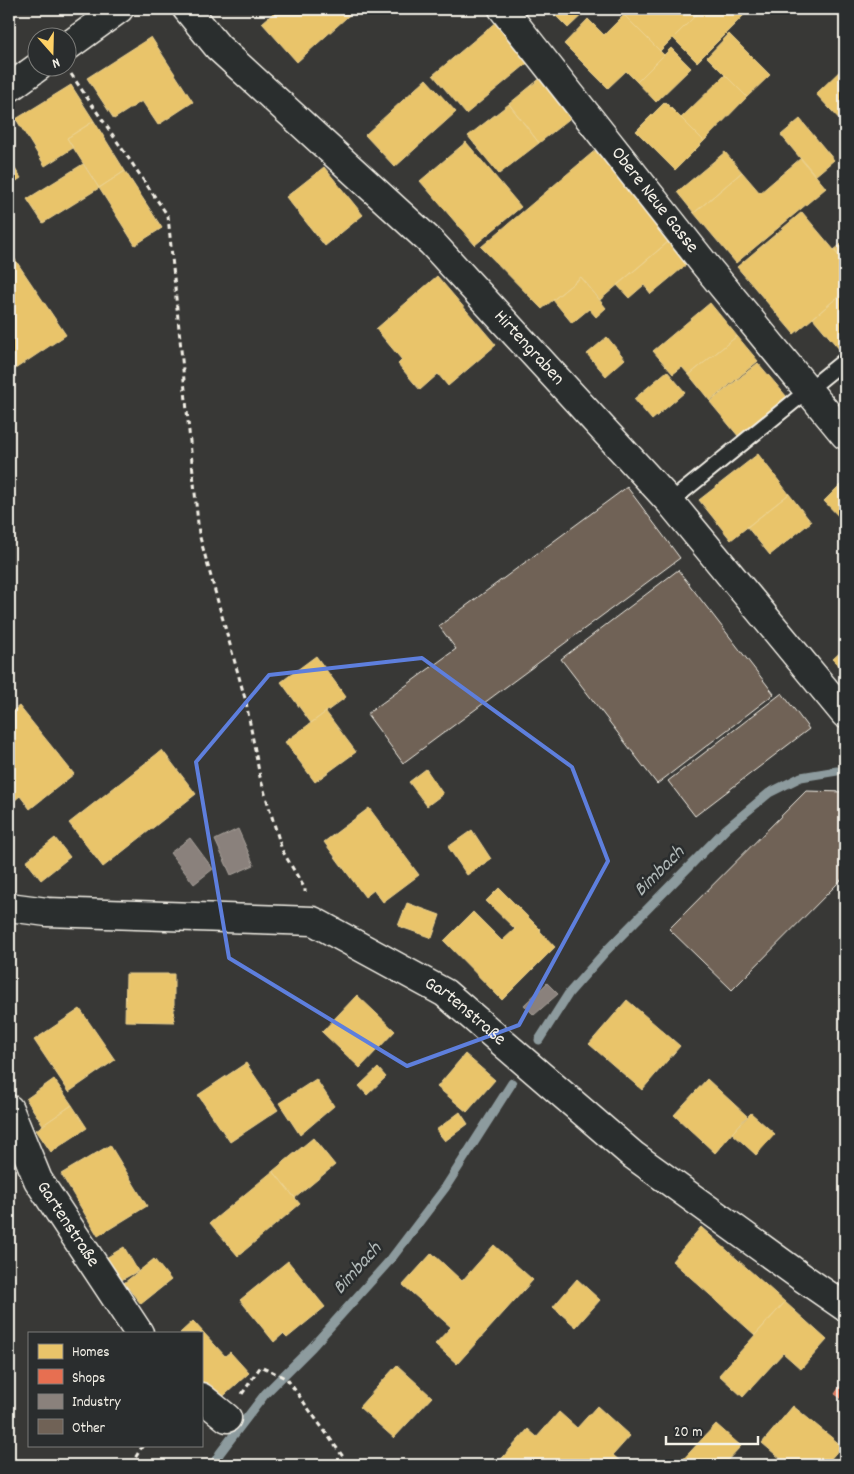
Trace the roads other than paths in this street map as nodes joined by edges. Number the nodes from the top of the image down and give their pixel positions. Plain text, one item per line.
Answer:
1 (119, 9) edge
2 (187, 9) edge
3 (503, 9) edge
4 (78, 39) edge
5 (28, 74) edge
6 (9, 88) edge
7 (845, 360) edge
8 (808, 391) junction
9 (845, 435) edge
10 (670, 502) junction
11 (845, 714) edge
12 (9, 906) edge
13 (9, 1109) edge
14 (845, 1307) edge
15 (138, 1332) edge
16 (202, 1398) edge
17 (227, 1418) road end

1 - 4 street
2 - 10 street, Hirtengraben
3 - 8 street, Obere Neue Gasse
5 - 6 street
7 - 8 lane
8 - 9 street, Obere Neue Gasse
8 - 10 lane
10 - 11 street, Hirtengraben
12 - 14 street, Gartenstraße
13 - 15 street, Gartenstraße
16 - 17 street

